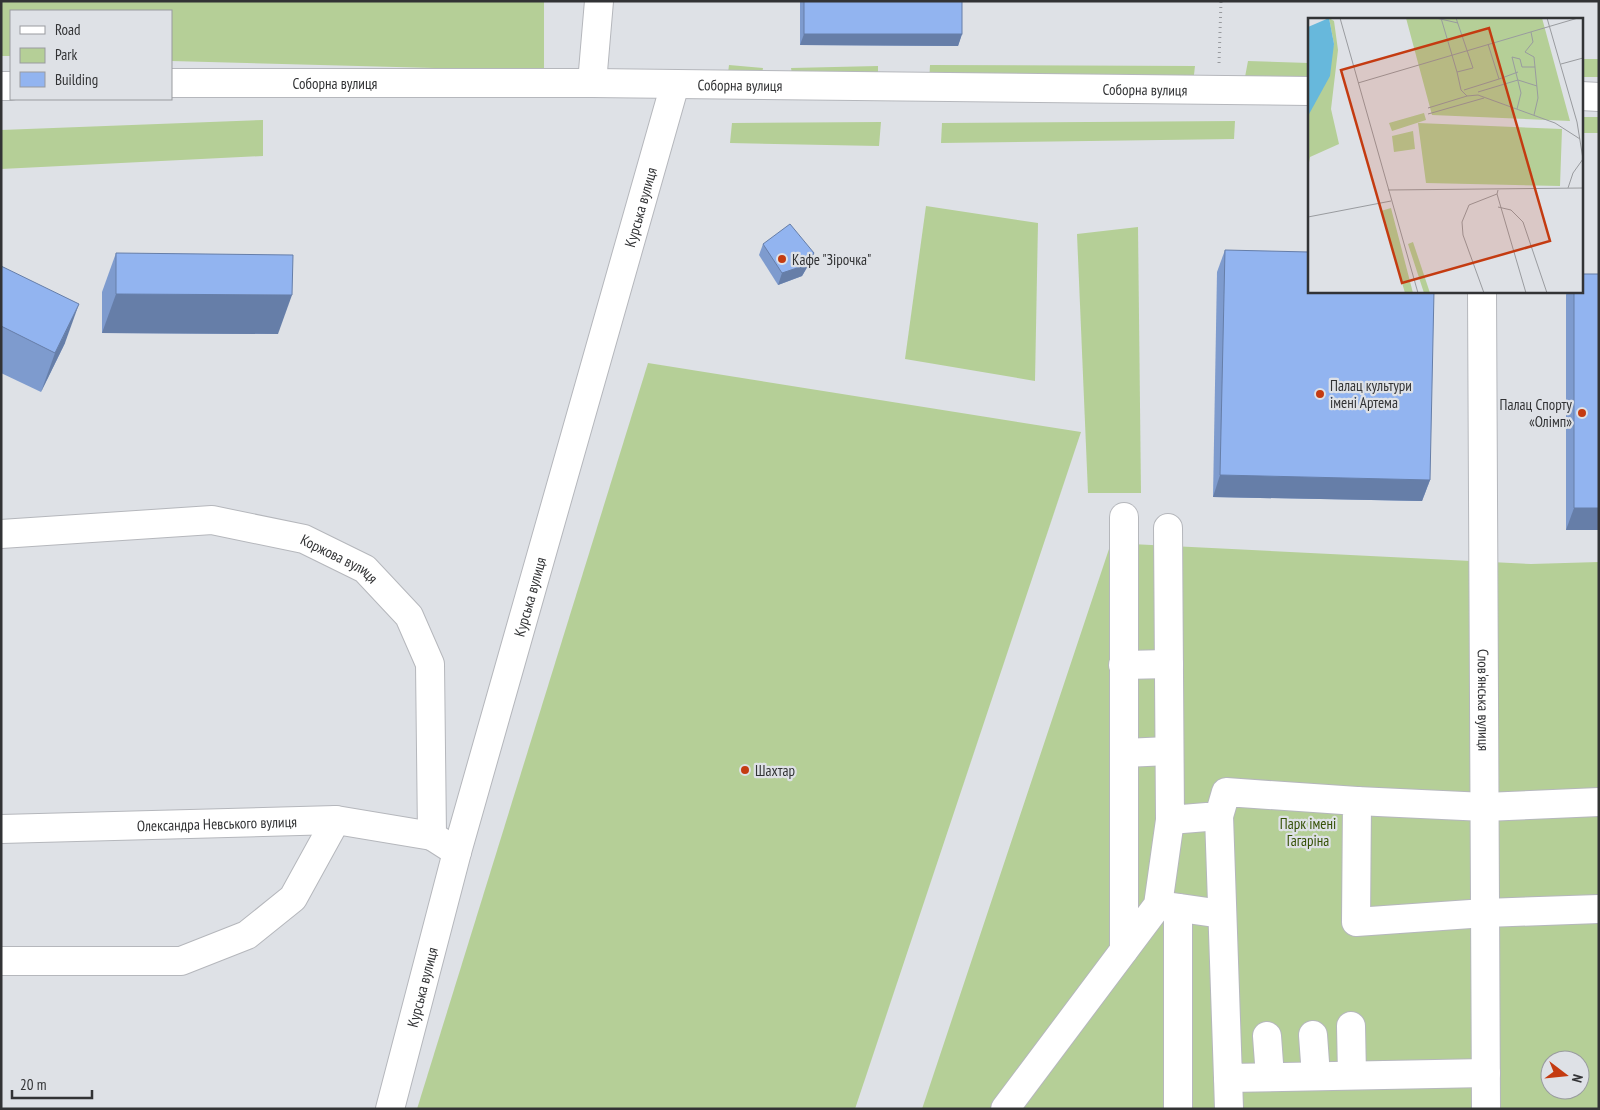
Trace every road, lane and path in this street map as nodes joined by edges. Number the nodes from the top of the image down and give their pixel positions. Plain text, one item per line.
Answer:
1 (599, 1) edge
2 (1221, 1) edge
3 (172, 83) edge
4 (592, 83) junction
5 (675, 84) junction
6 (1218, 90) junction
7 (1308, 91) edge
8 (1582, 96) edge
9 (1599, 97) edge
10 (1482, 292) edge
11 (1124, 517) dead end
12 (1168, 528) dead end
13 (1, 534) edge
14 (1169, 664) junction
15 (1124, 665) junction
16 (1169, 751) junction
17 (1124, 752) junction
18 (1357, 800) junction
19 (1599, 802) edge
20 (1484, 807) junction
21 (1219, 816) junction
22 (336, 820) junction
23 (1170, 820) junction
24 (1, 829) edge
25 (432, 836) junction
26 (457, 852) junction
27 (1168, 906) junction
28 (1599, 909) edge
29 (1485, 913) junction
30 (1222, 914) junction
31 (1124, 950) junction
32 (1, 961) edge
33 (1351, 1026) dead end
34 (1313, 1035) dead end
35 (1267, 1036) dead end
36 (1486, 1073) junction
37 (1352, 1075) junction
38 (1316, 1076) junction
39 (1270, 1077) junction
40 (1228, 1078) junction
41 (390, 1109) edge
42 (1005, 1109) edge
43 (1178, 1109) edge
44 (1229, 1109) edge
45 (1486, 1109) edge

1 - 4 street
2 - 6 path
3 - 4 street, Соборна вулиця
4 - 5 street, Соборна вулиця
5 - 6 street, Соборна вулиця
5 - 26 street, Курська вулиця
6 - 7 street, Соборна вулиця
8 - 9 street
10 - 20 street, Слов'янська вулиця
11 - 15 street
12 - 14 street
13 - 25 street, Коржова вулиця
14 - 15 street
14 - 16 street
15 - 17 street
16 - 17 street
16 - 23 street
17 - 31 street
18 - 20 street
18 - 21 street
18 - 29 street
19 - 20 street
20 - 29 street, Слов'янська вулиця
21 - 23 street
21 - 30 street
22 - 24 street, Олександра Невського вулиця
22 - 25 street, Олександра Невського вулиця
22 - 32 street
23 - 27 street
25 - 26 street
26 - 41 street, Курська вулиця
27 - 30 street
27 - 31 street
27 - 43 street
28 - 29 street
29 - 36 street, Слов'янська вулиця
30 - 40 street
31 - 42 street
33 - 37 street
34 - 38 street
35 - 39 street
36 - 37 street
36 - 45 street, Слов'янська вулиця
37 - 38 street
38 - 39 street
39 - 40 street
40 - 44 street

